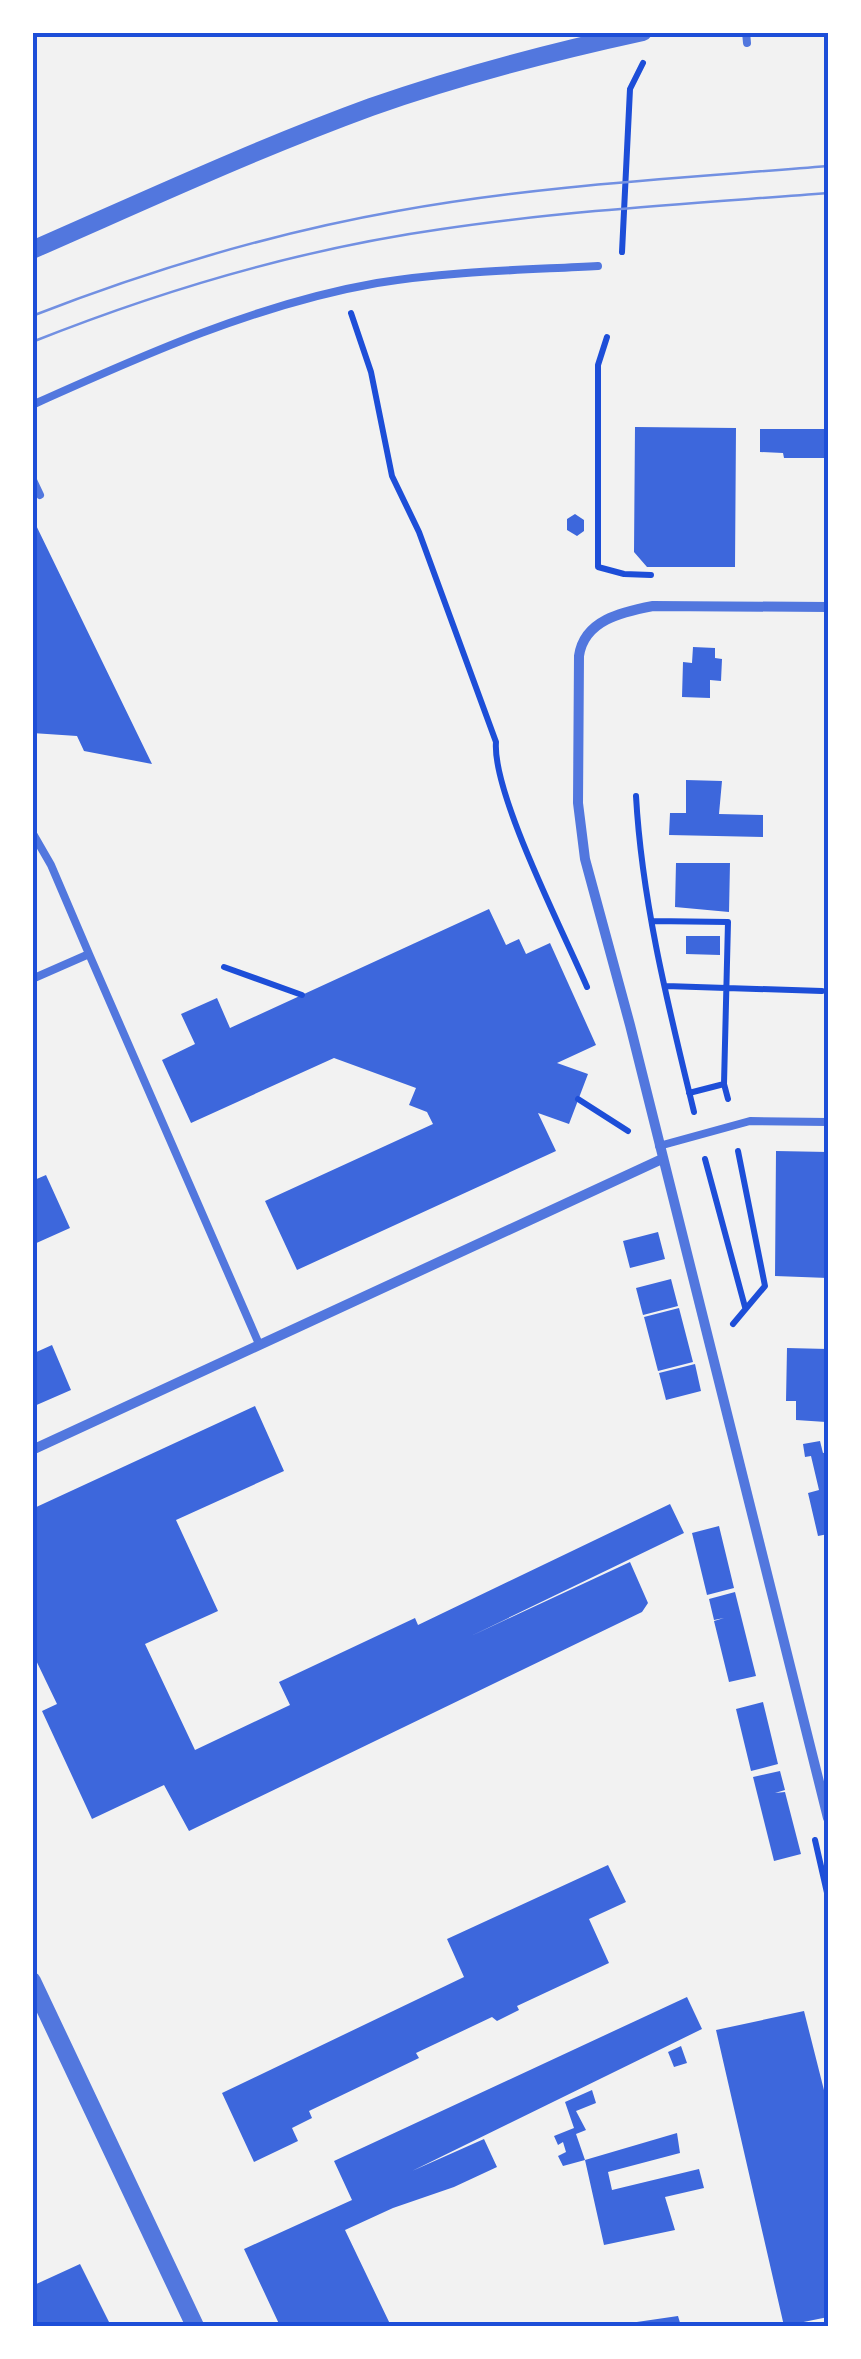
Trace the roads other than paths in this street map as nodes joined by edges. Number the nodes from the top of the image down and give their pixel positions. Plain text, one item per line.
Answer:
1 (643, 32) edge
2 (746, 32) edge
3 (747, 43) dead end
4 (33, 249) edge
5 (598, 266) dead end
6 (32, 405) edge
7 (32, 478) edge
8 (40, 495) dead end
9 (828, 608) edge
10 (32, 832) edge
11 (89, 954) junction
12 (32, 980) edge
13 (828, 1122) edge
14 (661, 1153) junction
15 (259, 1344) junction
16 (32, 1450) edge
17 (828, 1818) edge
18 (32, 1982) edge
19 (194, 2326) edge

1 - 4 street
2 - 3 lane
5 - 6 lane
7 - 8 lane
9 - 14 street
10 - 11 lane
11 - 12 lane
11 - 15 lane
13 - 14 lane
14 - 15 street
14 - 17 street
15 - 16 street
18 - 19 street

